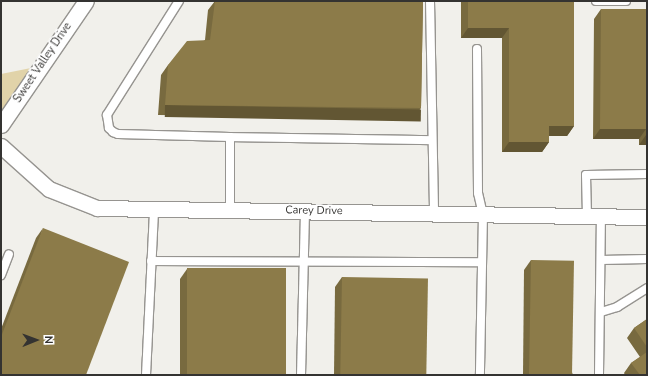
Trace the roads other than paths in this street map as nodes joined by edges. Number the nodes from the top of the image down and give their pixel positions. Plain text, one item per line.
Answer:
1 (86, 1) edge
2 (179, 1) edge
3 (430, 1) edge
4 (596, 1) edge
5 (626, 1) edge
6 (477, 50) dead end
7 (1, 125) edge
8 (230, 137) junction
9 (432, 140) junction
10 (1, 146) edge
11 (647, 174) edge
12 (154, 209) junction
13 (230, 210) junction
14 (305, 211) junction
15 (434, 213) junction
16 (483, 214) junction
17 (594, 216) junction
18 (647, 216) edge
19 (9, 254) dead end
20 (647, 259) edge
21 (601, 260) junction
22 (151, 261) junction
23 (303, 261) junction
24 (482, 262) junction
25 (1, 275) edge
26 (647, 288) edge
27 (601, 312) junction
28 (146, 375) edge
29 (301, 375) edge
30 (480, 375) edge
31 (599, 375) edge

1 - 7 street, Sweet Valley Drive
2 - 8 lane
3 - 9 lane
4 - 5 lane
6 - 16 lane
8 - 9 lane
8 - 13 lane
9 - 15 lane
10 - 12 street, Carey Drive
11 - 17 lane
12 - 13 street, Carey Drive
12 - 22 lane
13 - 14 street, Carey Drive
14 - 15 street, Carey Drive
14 - 23 lane
15 - 16 street, Carey Drive
16 - 17 street, Carey Drive
16 - 24 lane
17 - 18 street, Carey Drive
17 - 21 lane
19 - 25 lane
20 - 21 lane
21 - 27 lane
22 - 23 lane
22 - 28 lane
23 - 24 lane
23 - 29 lane
24 - 30 lane
26 - 27 lane
27 - 31 lane

